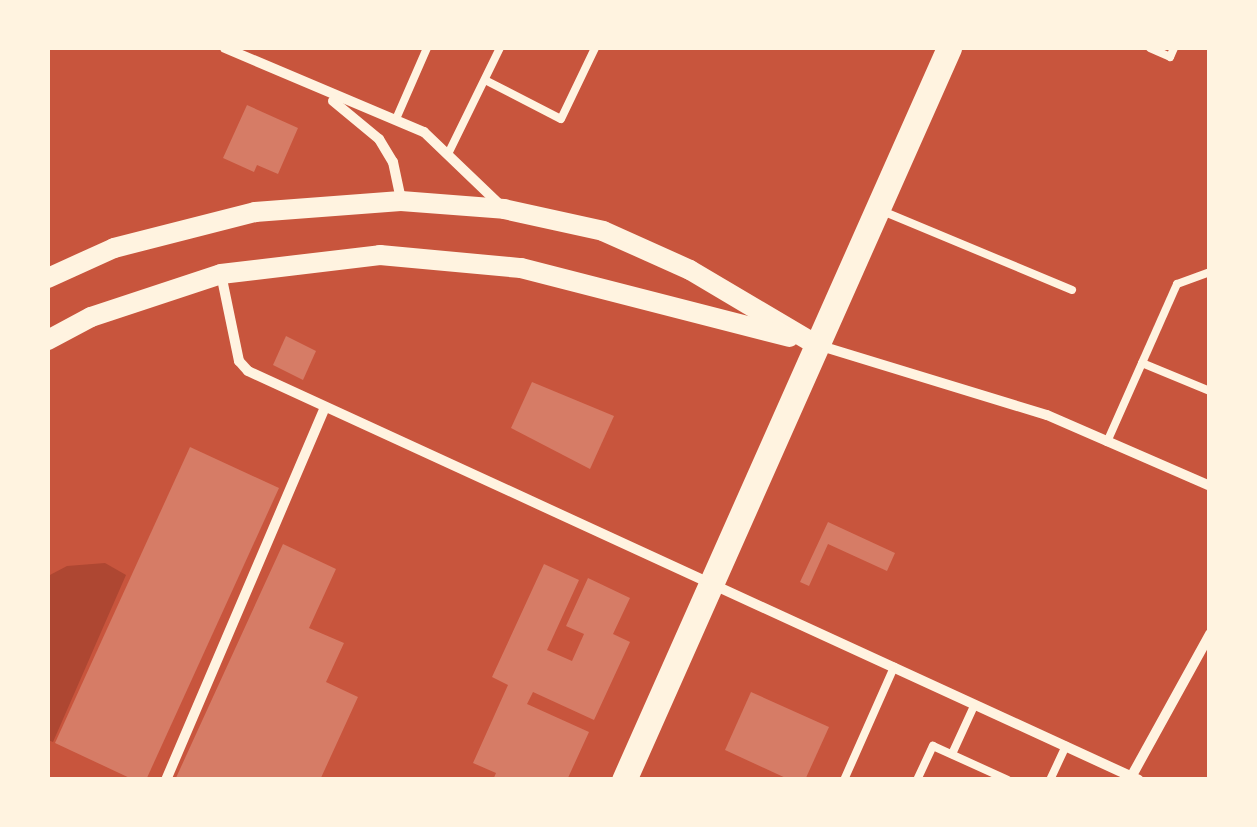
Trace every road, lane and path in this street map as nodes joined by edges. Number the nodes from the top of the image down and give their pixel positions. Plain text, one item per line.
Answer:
1 (225, 48) edge
2 (427, 48) edge
3 (500, 48) edge
4 (595, 48) edge
5 (949, 48) edge
6 (1150, 48) edge
7 (1172, 52) edge
8 (485, 80) junction
9 (311, 88) junction
10 (396, 119) junction
11 (449, 152) junction
12 (401, 201) junction
13 (504, 209) junction
14 (876, 209) junction
15 (1210, 272) edge
16 (221, 274) junction
17 (48, 278) edge
18 (1072, 290) dead end
19 (48, 340) edge
20 (815, 344) junction
21 (1142, 363) junction
22 (1210, 391) edge
23 (324, 407) junction
24 (1107, 442) junction
25 (1210, 486) edge
26 (708, 582) junction
27 (1210, 634) edge
28 (894, 667) junction
29 (974, 706) junction
30 (1066, 746) junction
31 (952, 754) junction
32 (1134, 778) edge
33 (166, 780) edge
34 (624, 780) edge
35 (844, 780) edge
36 (916, 780) edge
37 (1008, 780) edge
38 (1050, 780) edge

1 - 9 street
2 - 10 lane
3 - 8 lane
4 - 8 lane
5 - 14 main road
6 - 7 lane
8 - 11 lane
9 - 10 street
9 - 12 street
10 - 11 street
11 - 13 street
12 - 13 main road
12 - 17 main road
13 - 20 main road
14 - 18 lane
14 - 20 main road
15 - 21 lane
16 - 19 main road
16 - 20 main road
16 - 23 street
20 - 24 street
20 - 26 main road
21 - 22 lane
21 - 24 lane
23 - 26 street
23 - 33 street
24 - 25 street
26 - 28 street
26 - 34 main road
27 - 32 street
28 - 29 street
28 - 35 lane
29 - 30 street
29 - 31 lane
30 - 32 street
30 - 38 lane
31 - 36 lane
31 - 37 lane

